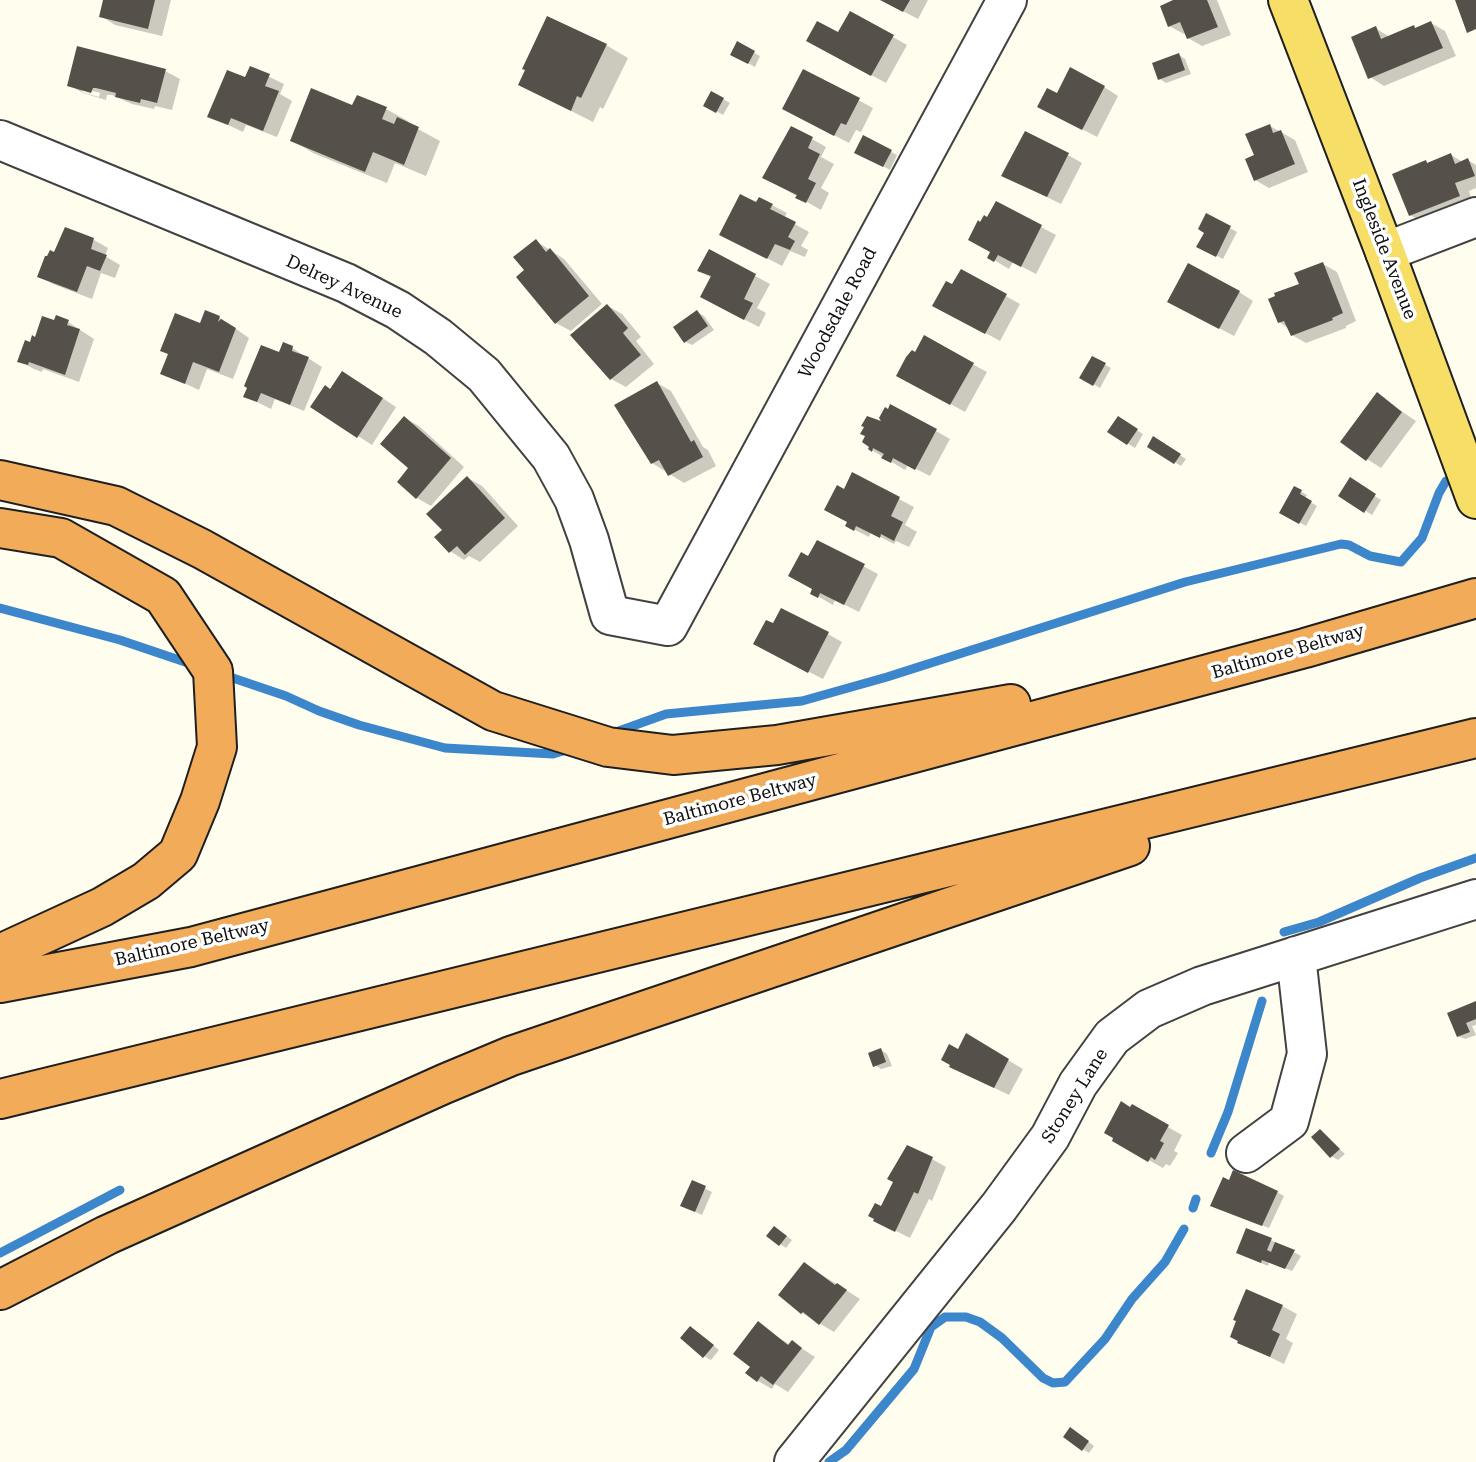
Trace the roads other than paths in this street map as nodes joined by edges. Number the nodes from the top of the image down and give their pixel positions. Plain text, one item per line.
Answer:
1 (1007, 0) edge
2 (1288, 0) edge
3 (0, 140) edge
4 (1476, 216) edge
5 (1385, 252) junction
6 (0, 480) edge
7 (1476, 499) edge
8 (0, 528) edge
9 (1476, 598) edge
10 (668, 626) joint
11 (1305, 648) junction
12 (1471, 740) edge
13 (1360, 766) junction
14 (1476, 899) edge
15 (0, 954) edge
16 (1296, 956) junction
17 (0, 983) edge
18 (0, 1099) edge
19 (1246, 1153) dead end
20 (0, 1290) edge
21 (794, 1462) edge

1 - 10 street, Woodsdale Road
2 - 5 main road, Ingleside Avenue
3 - 10 street, Delrey Avenue
4 - 5 street
5 - 7 main road, Ingleside Avenue
6 - 11 highway
8 - 15 highway
9 - 11 highway, Baltimore Beltway
11 - 17 highway, Baltimore Beltway
12 - 13 highway
13 - 18 highway
13 - 20 highway
14 - 16 street, Stoney Lane
16 - 19 street
16 - 21 street, Stoney Lane

